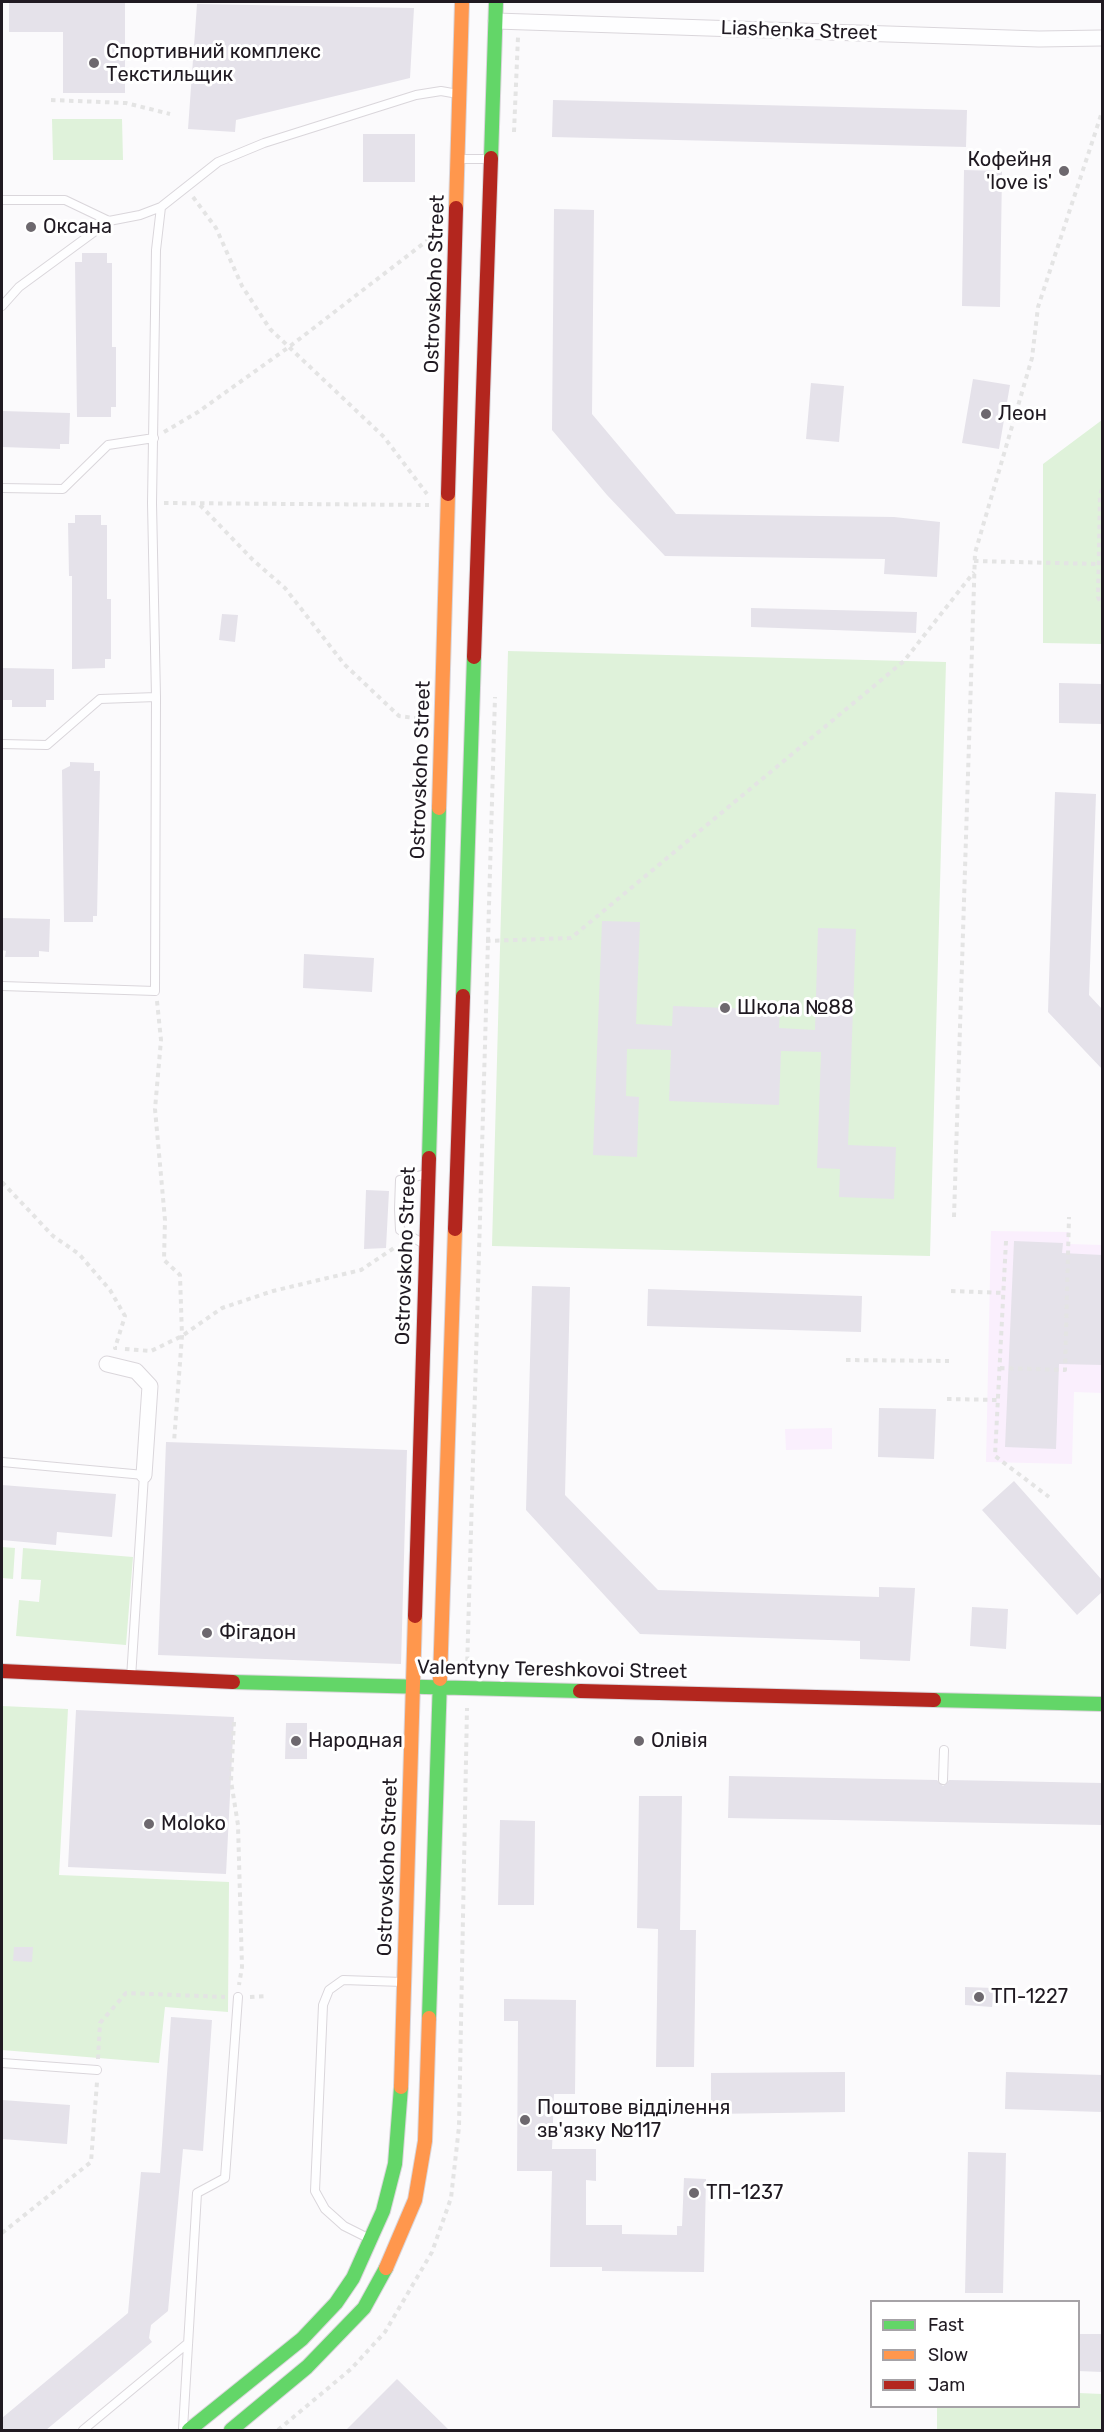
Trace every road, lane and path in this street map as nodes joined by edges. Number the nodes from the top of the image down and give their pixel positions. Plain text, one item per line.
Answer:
1 (462, 2) edge
2 (496, 2) edge
3 (496, 21) junction
4 (1102, 38) edge
5 (460, 94) junction
6 (51, 100) dead end
7 (1102, 112) edge
8 (170, 114) dead end
9 (458, 159) junction
10 (491, 159) junction
11 (184, 186) junction
12 (2, 200) edge
13 (161, 207) junction
14 (456, 218) junction
15 (109, 220) junction
16 (2, 306) edge
17 (289, 347) junction
18 (154, 438) junction
19 (2, 488) edge
20 (1102, 489) edge
21 (152, 503) junction
22 (200, 505) junction
23 (974, 561) junction
24 (1098, 564) junction
25 (974, 572) junction
26 (1102, 606) edge
27 (156, 697) junction
28 (441, 721) junction
29 (2, 744) edge
30 (465, 942) junction
31 (2, 986) edge
32 (155, 991) junction
33 (428, 1174) junction
34 (2, 1182) edge
35 (954, 1217) dead end
36 (1068, 1217) dead end
37 (1006, 1241) dead end
38 (426, 1248) junction
39 (951, 1291) dead end
40 (1004, 1293) junction
41 (182, 1336) junction
42 (846, 1360) dead end
43 (949, 1361) dead end
44 (107, 1364) dead end
45 (1000, 1368) junction
46 (947, 1399) dead end
47 (998, 1400) junction
48 (174, 1442) dead end
49 (2, 1462) edge
50 (144, 1475) junction
51 (1048, 1497) dead end
52 (2, 1671) edge
53 (131, 1679) junction
54 (413, 1686) junction
55 (440, 1687) junction
56 (1102, 1704) edge
57 (234, 1722) dead end
58 (944, 1750) dead end
59 (943, 1780) dead end
60 (404, 1982) junction
61 (268, 1996) dead end
62 (238, 1997) junction
63 (2, 2063) edge
64 (98, 2070) junction
65 (2, 2233) edge
66 (370, 2240) junction
67 (188, 2343) junction
68 (83, 2430) edge
69 (183, 2430) edge
70 (189, 2430) edge
71 (231, 2430) edge

1 - 5 street, Ostrovskoho Street
2 - 3 street
3 - 4 street, Liashenka Street
3 - 10 street
5 - 9 street, Ostrovskoho Street
5 - 11 lane
6 - 8 path
7 - 23 path
9 - 10 lane
9 - 14 street, Ostrovskoho Street
10 - 30 street
11 - 13 lane
11 - 17 path
12 - 15 lane
13 - 15 lane
13 - 18 lane
14 - 17 path
14 - 28 street, Ostrovskoho Street
15 - 16 lane
17 - 18 path
17 - 22 path
18 - 19 lane
18 - 21 lane
20 - 24 path
21 - 22 path
21 - 27 lane
22 - 28 path
23 - 24 path
23 - 25 path
24 - 26 path
25 - 30 path
25 - 35 path
27 - 29 lane
27 - 32 lane
28 - 33 street, Ostrovskoho Street
30 - 55 street
31 - 32 lane
32 - 41 path
33 - 38 street, Ostrovskoho Street
33 - 38 lane
34 - 41 path
36 - 45 path
37 - 40 path
38 - 41 path
38 - 54 street, Ostrovskoho Street
39 - 40 path
40 - 45 path
41 - 48 path
42 - 43 path
44 - 50 street
45 - 47 path
46 - 47 path
47 - 51 path
49 - 50 lane
50 - 53 lane
52 - 53 street, Valentyny Tereshkovoi Street
53 - 54 street, Valentyny Tereshkovoi Street
54 - 55 street, Valentyny Tereshkovoi Street
54 - 60 street, Ostrovskoho Street
55 - 56 street, Valentyny Tereshkovoi Street
55 - 71 street
57 - 62 path
58 - 59 lane
60 - 66 street, Ostrovskoho Street
60 - 66 lane
61 - 62 path
62 - 64 path
62 - 67 lane
63 - 64 lane
64 - 65 path
66 - 70 street, Ostrovskoho Street
67 - 68 lane
67 - 69 lane

